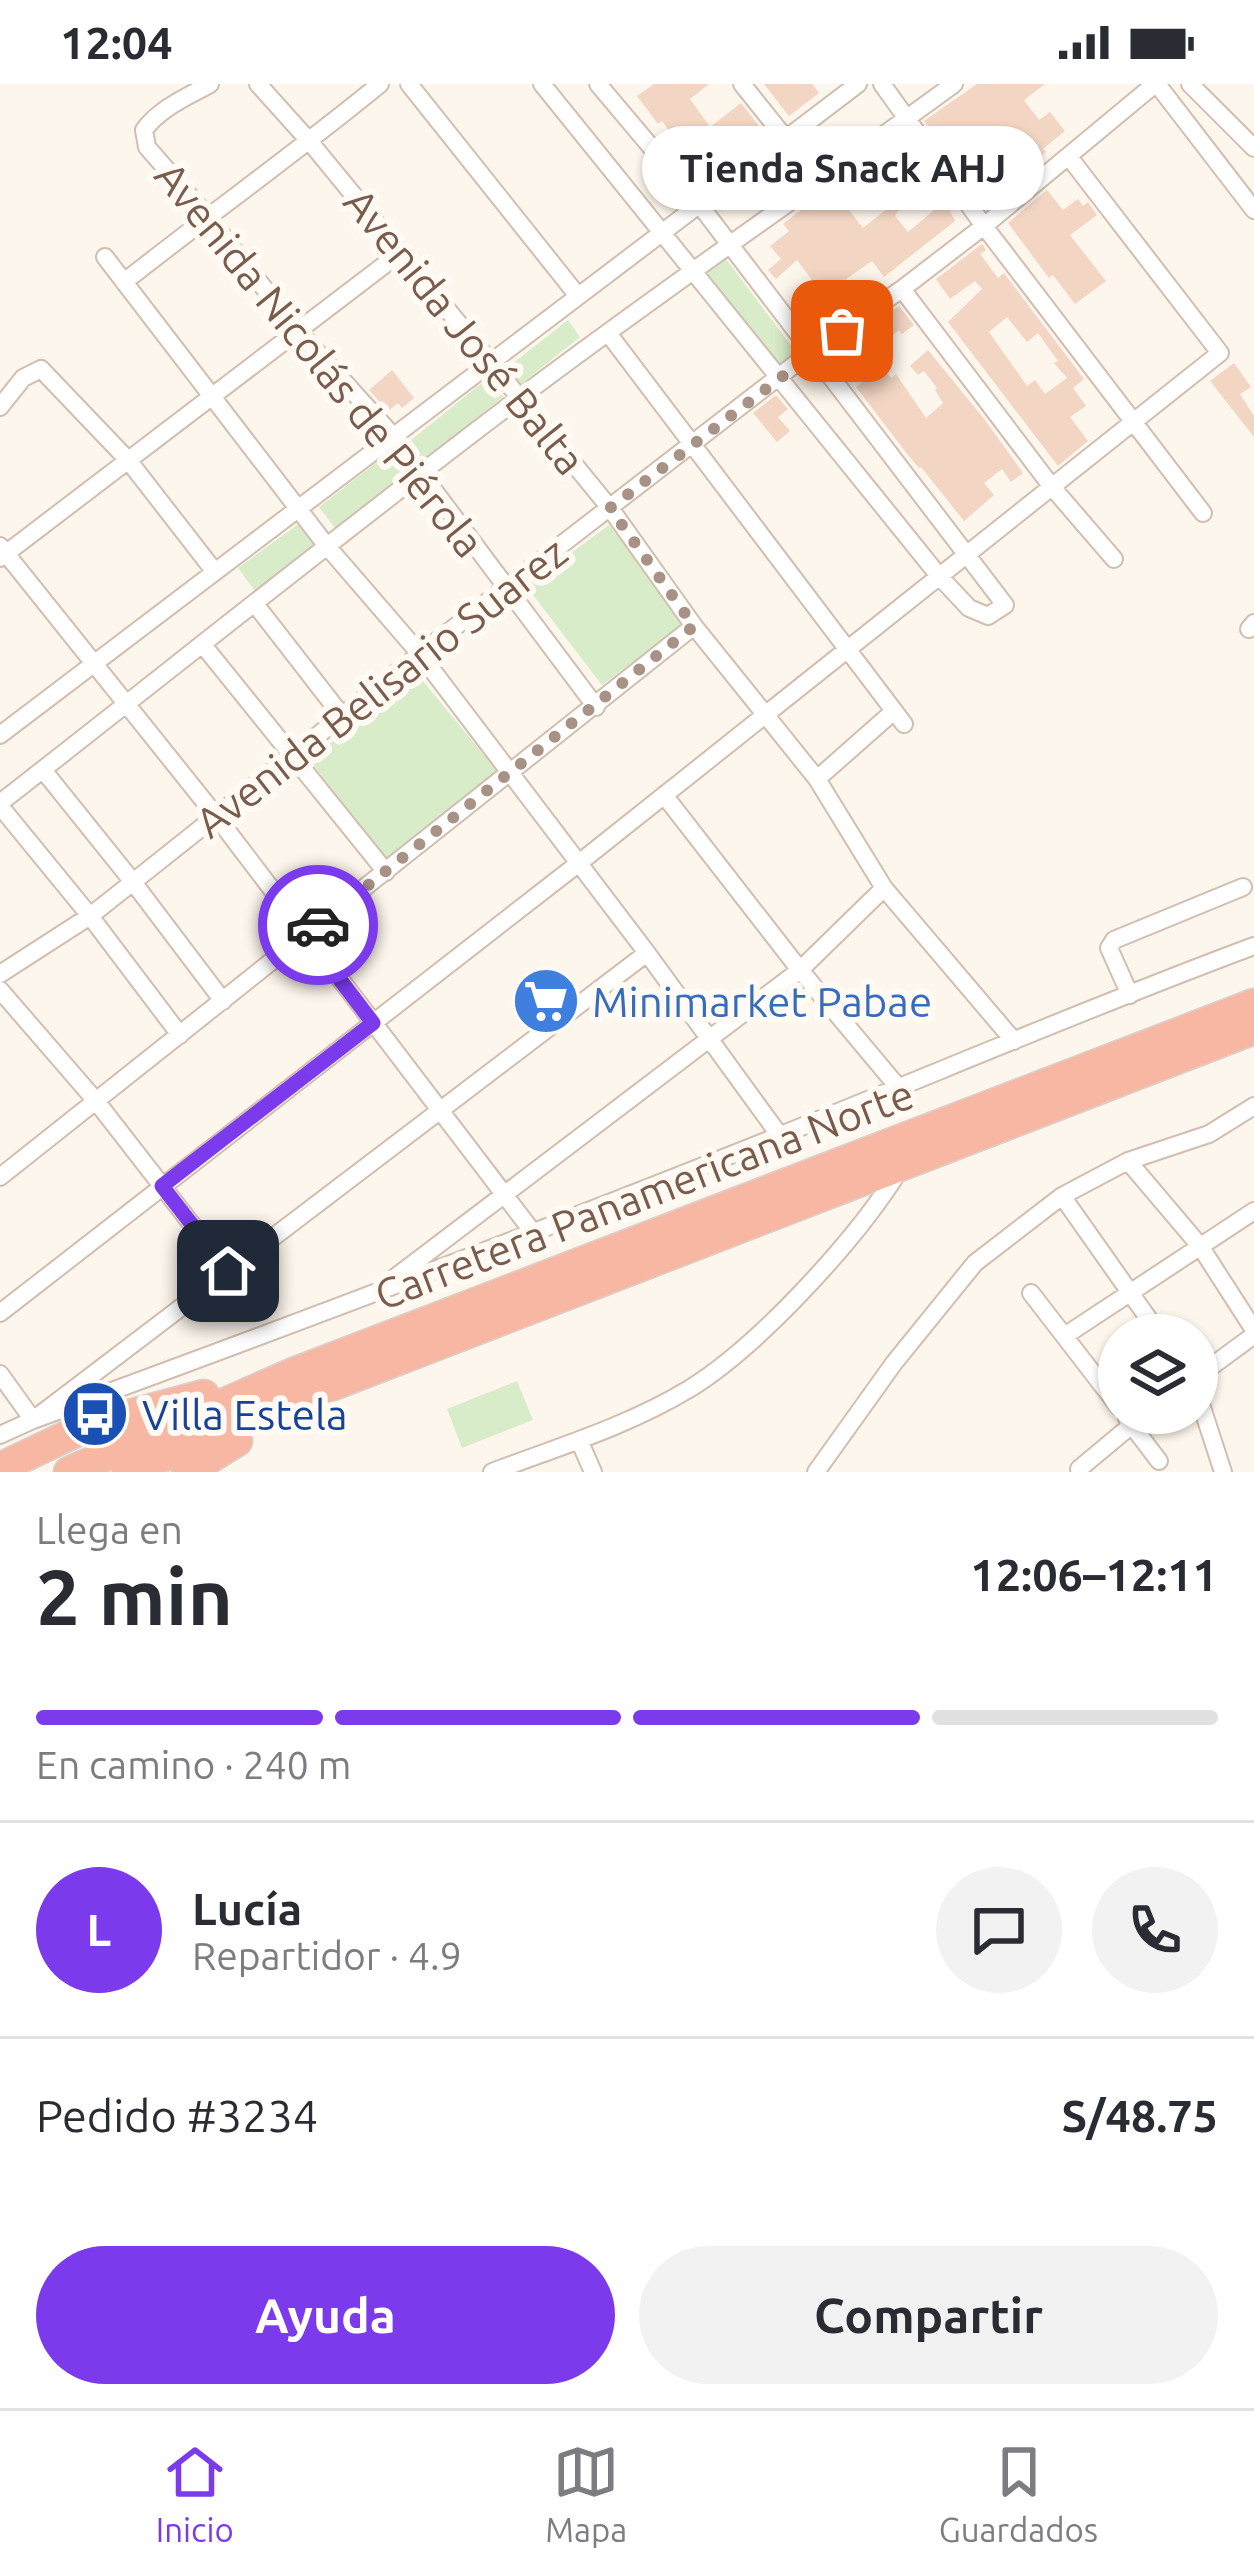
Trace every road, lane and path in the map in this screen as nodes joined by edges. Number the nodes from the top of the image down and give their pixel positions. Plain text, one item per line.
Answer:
1 (211, 84) edge
2 (258, 84) edge
3 (380, 84) edge
4 (409, 84) edge
5 (542, 84) edge
6 (742, 84) edge
7 (858, 84) edge
8 (882, 84) edge
9 (954, 84) edge
10 (1156, 84) edge
11 (1190, 84) edge
12 (608, 88) edge
13 (908, 118) junction
14 (786, 139) junction
15 (310, 142) junction
16 (1254, 148) edge
17 (1069, 157) junction
18 (699, 204) junction
19 (1254, 210) edge
20 (207, 216) junction
21 (984, 226) junction
22 (663, 231) junction
23 (730, 244) junction
24 (400, 253) junction
25 (105, 257) dead end
26 (694, 269) junction
27 (124, 282) junction
28 (902, 289) junction
29 (578, 296) junction
30 (298, 331) junction
31 (608, 333) junction
32 (812, 351) junction
33 (489, 363) junction
34 (778, 378) junction
35 (211, 396) junction
36 (521, 396) junction
37 (0, 407) edge
38 (1133, 422) junction
39 (394, 436) junction
40 (693, 445) junction
41 (128, 460) junction
42 (421, 473) junction
43 (1052, 487) junction
44 (298, 508) junction
45 (610, 508) junction
46 (1203, 513) dead end
47 (326, 545) junction
48 (2, 553) edge
49 (967, 556) junction
50 (1114, 559) dead end
51 (215, 572) junction
52 (939, 576) junction
53 (506, 588) junction
54 (255, 604) junction
55 (694, 626) junction
56 (203, 645) junction
57 (847, 649) junction
58 (420, 654) junction
59 (93, 665) junction
60 (127, 706) junction
61 (596, 707) junction
62 (765, 713) junction
63 (342, 716) junction
64 (3, 727) edge
65 (293, 755) junction
66 (43, 770) junction
67 (509, 774) junction
68 (818, 779) junction
69 (664, 795) junction
70 (0, 804) edge
71 (216, 816) junction
72 (579, 863) junction
73 (386, 872) junction
74 (134, 882) junction
75 (1243, 886) dead end
76 (884, 888) junction
77 (90, 916) junction
78 (306, 935) junction
79 (1254, 946) edge
80 (647, 953) junction
81 (800, 970) junction
82 (0, 974) edge
83 (0, 990) edge
84 (1130, 994) junction
85 (223, 1000) junction
86 (1254, 1004) edge
87 (373, 1023) junction
88 (1254, 1028) edge
89 (180, 1035) junction
90 (710, 1039) junction
91 (1014, 1041) junction
92 (898, 1087) junction
93 (96, 1101) junction
94 (1254, 1106) edge
95 (438, 1109) junction
96 (780, 1136) junction
97 (1128, 1161) junction
98 (903, 1164) junction
99 (3, 1170) edge
100 (162, 1186) junction
101 (503, 1195) junction
102 (1062, 1196) junction
103 (1254, 1211) edge
104 (532, 1231) junction
105 (1200, 1246) junction
106 (228, 1271) junction
107 (1131, 1292) junction
108 (1031, 1293) dead end
109 (372, 1295) junction
110 (0, 1312) edge
111 (1146, 1314) edge
112 (1254, 1333) edge
113 (1066, 1335) junction
114 (1218, 1361) edge
115 (0, 1374) edge
116 (1098, 1374) edge
117 (299, 1385) junction
118 (34, 1420) junction
119 (1111, 1434) edge
120 (1142, 1434) edge
121 (1210, 1434) edge
122 (0, 1435) edge
123 (579, 1440) junction
124 (31, 1453) junction
125 (1159, 1461) dead end
126 (0, 1468) edge
127 (1078, 1469) dead end
128 (77, 1470) edge
129 (127, 1472) edge
130 (187, 1472) edge
131 (492, 1472) edge
132 (593, 1472) edge
133 (816, 1472) edge
134 (1222, 1472) edge

1 - 20 street, Avenida Nicolás de Piérola
2 - 15 street, Avenida José Balta
3 - 15 street
4 - 29 street
5 - 22 street
6 - 14 street
7 - 14 street
8 - 13 street
9 - 13 street
10 - 17 street, Avenida Belisario Suarez
10 - 19 street
11 - 16 street
12 - 18 street
13 - 21 street
13 - 23 street
14 - 18 street
15 - 20 street
15 - 24 street, Avenida José Balta
17 - 21 street, Avenida Belisario Suarez
17 - 38 street
18 - 22 street
18 - 23 street
20 - 27 street
20 - 30 street, Avenida Nicolás de Piérola
21 - 28 street, Avenida Belisario Suarez
21 - 38 street
22 - 26 street
22 - 29 street
23 - 26 street
23 - 32 street
24 - 30 street
24 - 33 street, Avenida José Balta
25 - 27 street
26 - 31 street
26 - 34 street
27 - 35 street
28 - 32 street, Avenida Belisario Suarez
28 - 43 street
29 - 33 street
30 - 35 street
30 - 39 street, Avenida Nicolás de Piérola
31 - 36 street
31 - 40 street
32 - 34 street, Avenida Belisario Suarez
32 - 49 street
33 - 36 street, Avenida José Balta
33 - 39 street
34 - 40 street, Avenida Belisario Suarez
34 - 52 street
35 - 41 street
35 - 44 street
36 - 42 street
36 - 45 street, Avenida José Balta
37 - 41 street
38 - 43 street
38 - 46 street
39 - 42 street, Avenida Nicolás de Piérola
39 - 44 street
40 - 45 street, Avenida Belisario Suarez
40 - 57 street
41 - 48 street
41 - 51 street
42 - 47 street
42 - 53 street, Avenida Nicolás de Piérola
43 - 49 street
43 - 50 street
44 - 47 street
44 - 51 street
45 - 53 street, Avenida Belisario Suarez
45 - 55 street, Avenida José Balta
47 - 54 street
47 - 58 street
48 - 59 street
49 - 52 street
49 - 52 street
51 - 59 street
52 - 57 street
53 - 58 street, Avenida Belisario Suarez
53 - 61 street, Avenida Nicolás de Piérola
54 - 56 street
54 - 63 street
55 - 61 street
55 - 62 street, Avenida José Balta
56 - 60 street
56 - 65 street
57 - 62 street
57 - 68 street
58 - 63 street, Avenida Belisario Suarez
58 - 67 street
59 - 60 street
59 - 64 street
60 - 66 street
60 - 71 street
61 - 67 street
62 - 68 street, Avenida José Balta
62 - 69 street
63 - 65 street, Avenida Belisario Suarez
65 - 71 street, Avenida Belisario Suarez
65 - 73 street
66 - 70 street
66 - 74 street
67 - 72 street
67 - 73 street
68 - 76 street, Avenida José Balta
69 - 72 street
69 - 81 street
70 - 77 street
71 - 74 street, Avenida Belisario Suarez
71 - 78 street
72 - 80 street
72 - 87 street
73 - 78 street
74 - 77 street, Avenida Belisario Suarez
74 - 85 street
75 - 84 street
76 - 81 street
76 - 91 street, Avenida José Balta
77 - 82 street, Avenida Belisario Suarez
77 - 89 street
78 - 85 street
78 - 87 street
79 - 84 street
80 - 90 street
80 - 95 street
81 - 90 street
81 - 92 street
83 - 93 street
84 - 91 street
85 - 89 street
86 - 117 highway, Carretera Panamericana Norte
87 - 95 street
87 - 100 street
88 - 98 highway, Carretera Panamericana Norte
89 - 93 street
90 - 96 street
90 - 101 street
91 - 92 street
92 - 96 street
93 - 99 street
93 - 100 street
94 - 97 street
95 - 101 street
95 - 106 street
96 - 104 street
97 - 102 street
97 - 105 street
98 - 117 highway, Carretera Panamericana Norte
98 - 123 street
100 - 106 street
100 - 110 street
101 - 104 street
101 - 109 street
102 - 107 street
102 - 133 street
103 - 105 street
104 - 109 street
105 - 107 street
105 - 112 street
106 - 118 street
107 - 111 street
107 - 113 street
108 - 113 street
109 - 118 street
112 - 114 street
113 - 116 street
115 - 118 street
117 - 124 highway
117 - 128 highway, Carretera Panamericana Norte
117 - 129 highway, Carretera Panamericana Norte
117 - 130 highway
118 - 122 street
119 - 127 street
120 - 125 street
121 - 134 street
123 - 131 street
123 - 132 street
124 - 126 highway
124 - 128 highway

